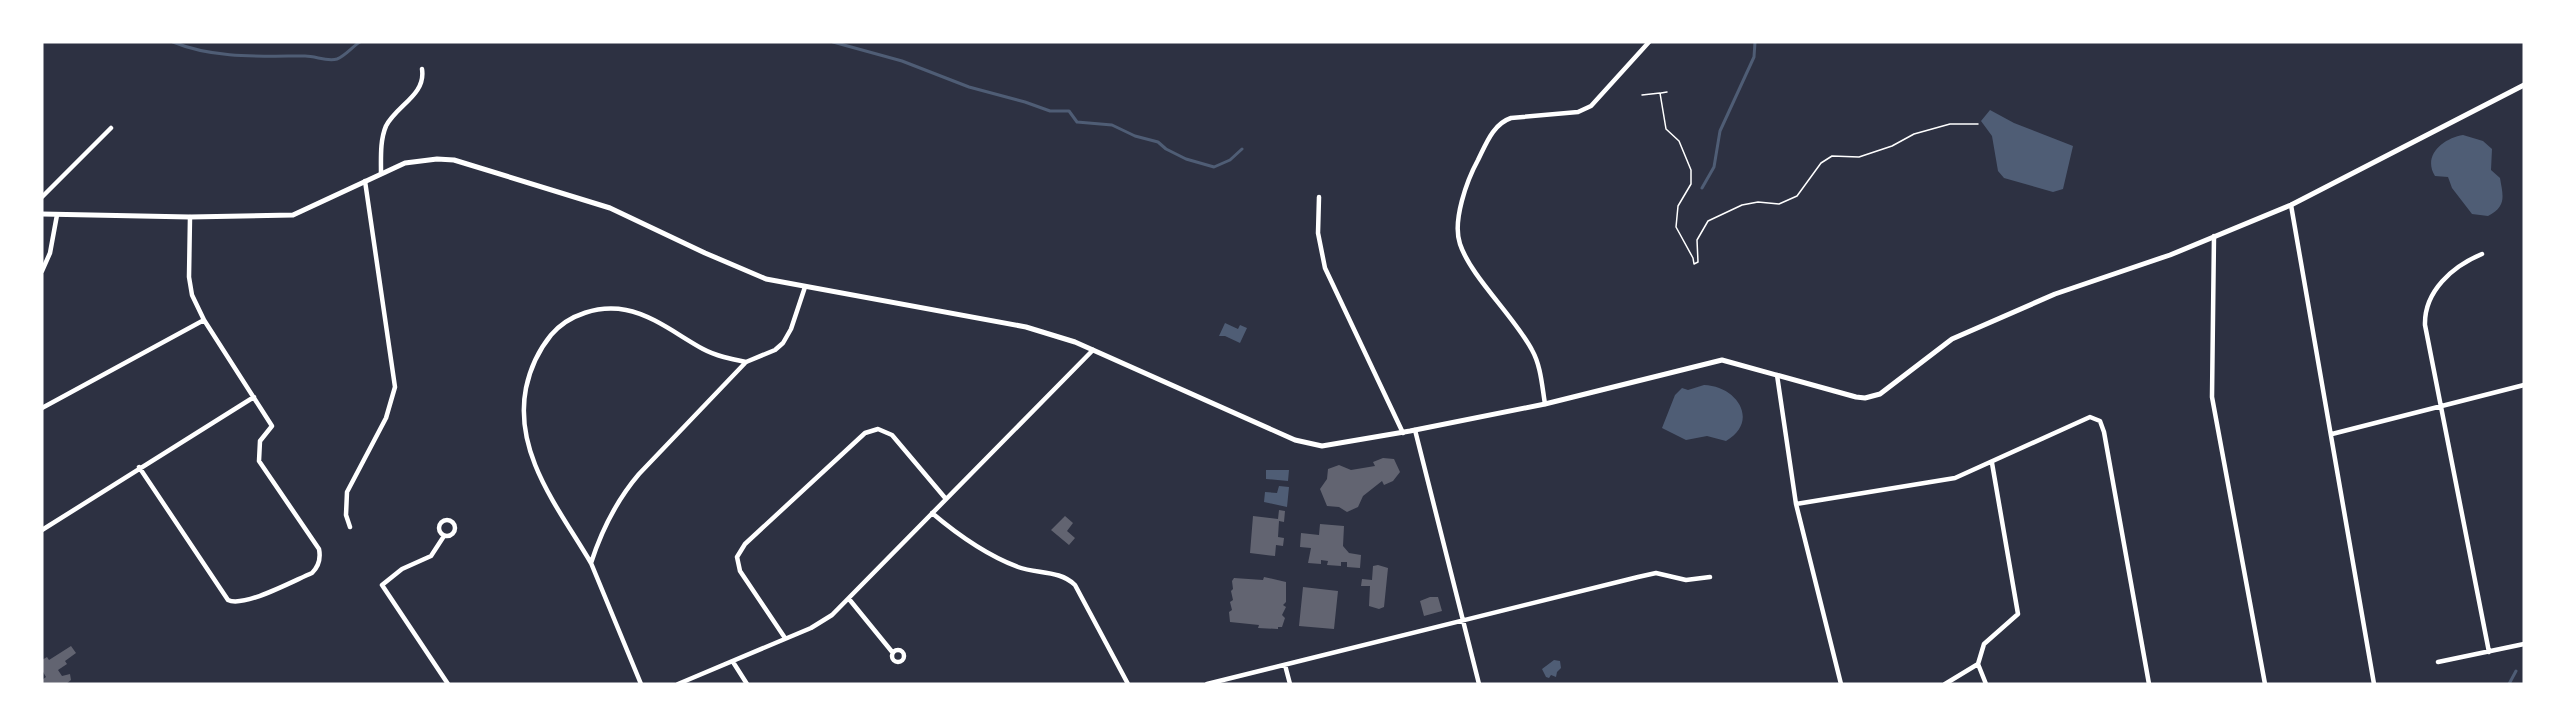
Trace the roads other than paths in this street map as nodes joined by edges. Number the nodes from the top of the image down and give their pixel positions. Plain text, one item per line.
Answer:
1 (1649, 42) edge
2 (422, 69) dead end
3 (2524, 85) edge
4 (111, 128) dead end
5 (381, 173) junction
6 (365, 180) junction
7 (42, 196) edge
8 (1319, 197) dead end
9 (2290, 206) junction
10 (42, 214) edge
11 (57, 215) junction
12 (190, 216) junction
13 (2214, 236) junction
14 (2482, 254) dead end
15 (42, 272) edge
16 (805, 287) junction
17 (204, 320) junction
18 (1093, 350) junction
19 (746, 362) junction
20 (1777, 375) junction
21 (2524, 385) edge
22 (254, 398) junction
23 (1545, 404) junction
24 (2441, 406) junction
25 (42, 408) edge
26 (1415, 430) junction
27 (1403, 433) junction
28 (2332, 434) junction
29 (1992, 463) junction
30 (139, 467) junction
31 (946, 499) junction
32 (1796, 504) junction
33 (932, 513) junction
34 (350, 527) dead end
35 (42, 530) edge
36 (444, 536) dead end
37 (591, 563) junction
38 (1710, 577) dead end
39 (849, 599) junction
40 (1462, 619) junction
41 (785, 639) junction
42 (2524, 644) edge
43 (2489, 652) junction
44 (893, 653) dead end
45 (733, 662) junction
46 (2438, 662) dead end
47 (1978, 664) junction
48 (1285, 665) junction
49 (448, 684) edge
50 (641, 684) edge
51 (678, 684) edge
52 (747, 684) edge
53 (1128, 684) edge
54 (1207, 684) edge
55 (1290, 684) edge
56 (1479, 684) edge
57 (1841, 684) edge
58 (1945, 684) edge
59 (1986, 684) edge
60 (2149, 684) edge
61 (2265, 684) edge
62 (2374, 684) edge

1 - 23 street
2 - 5 street
3 - 9 street
4 - 7 street
5 - 6 street
5 - 16 street
6 - 12 street
6 - 34 street
8 - 27 street
9 - 13 street
9 - 28 street
10 - 11 street
11 - 12 street
11 - 15 street
12 - 17 street
13 - 20 street
13 - 61 street
14 - 24 street
16 - 18 street
16 - 19 street
17 - 22 street
17 - 25 street
18 - 27 street
18 - 31 street
19 - 37 street
19 - 37 street
20 - 23 street
20 - 32 street
21 - 24 street
22 - 30 street
22 - 30 street
23 - 26 street
24 - 28 street
24 - 43 street
26 - 27 street
26 - 40 street
28 - 62 street
29 - 32 street
29 - 47 street
29 - 60 street
30 - 35 street
31 - 33 street
31 - 41 street
32 - 57 street
33 - 39 street
33 - 53 street
36 - 49 street
37 - 50 street
38 - 40 street
39 - 41 street
39 - 44 street
40 - 48 street
40 - 56 street
41 - 45 street
42 - 43 street
43 - 46 street
45 - 51 street
45 - 52 street
47 - 58 street
47 - 59 street
48 - 54 street
48 - 55 street

